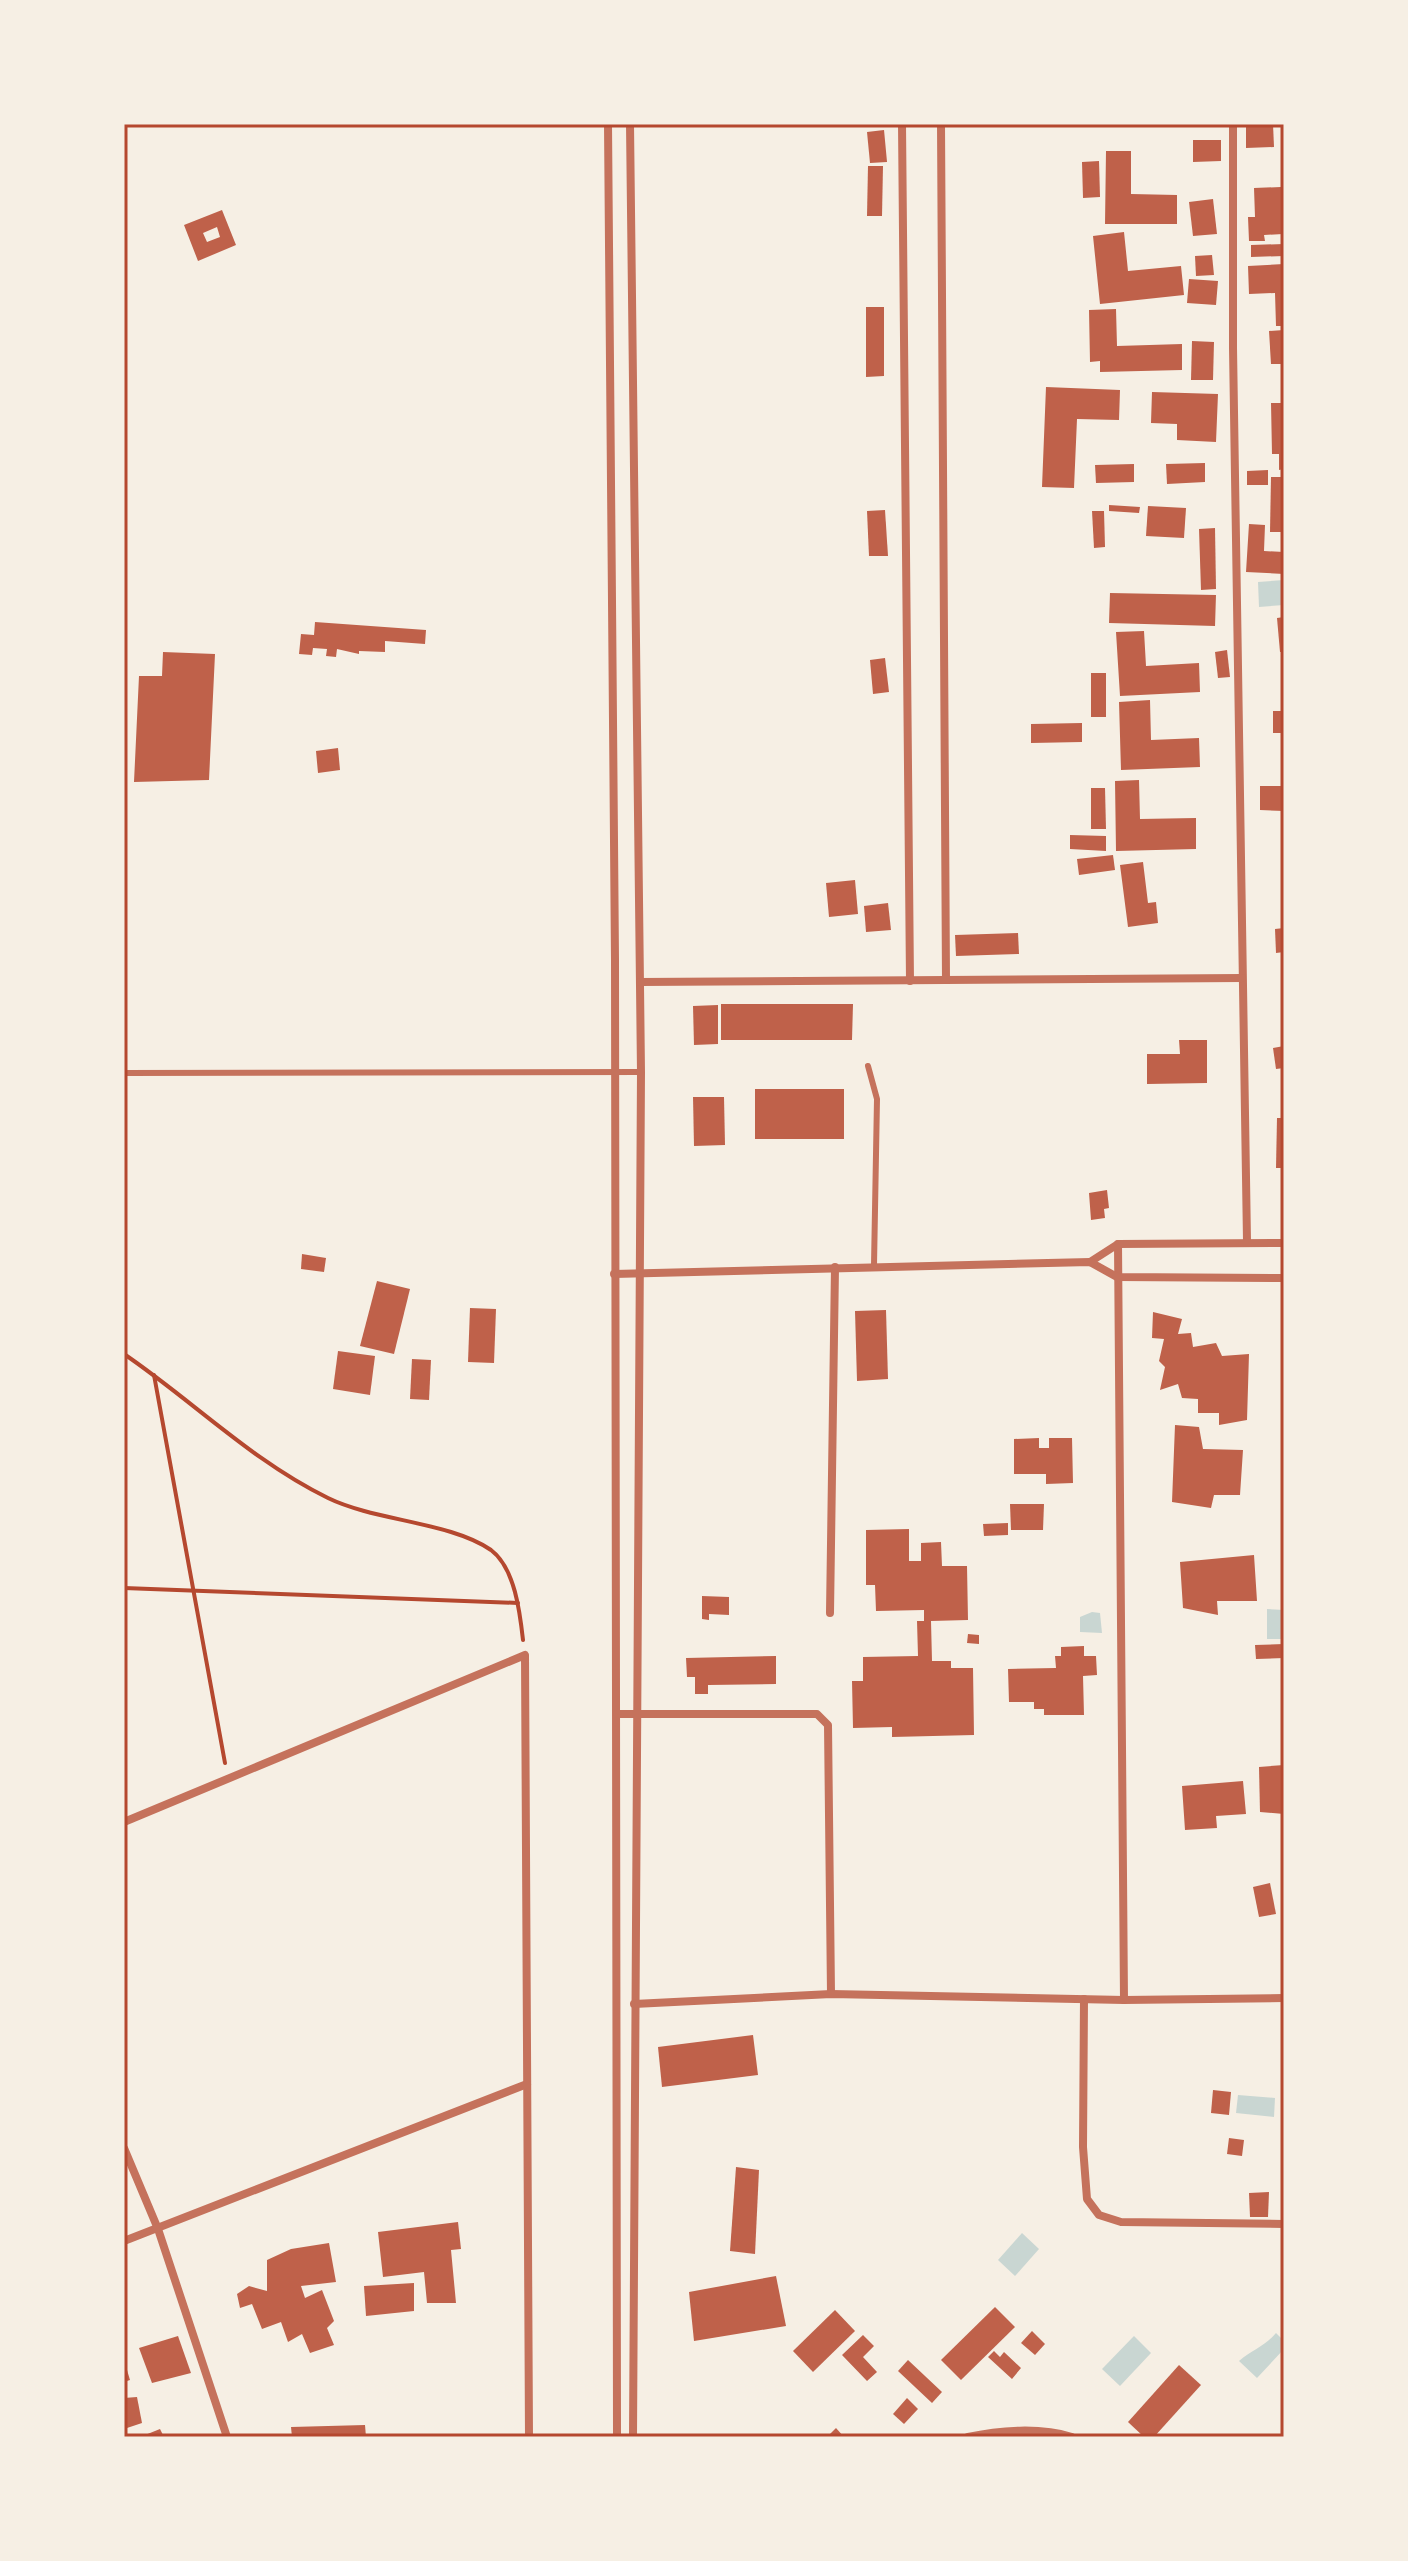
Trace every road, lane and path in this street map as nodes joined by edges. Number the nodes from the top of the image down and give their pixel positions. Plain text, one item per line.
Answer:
1 (608, 124) edge
2 (630, 124) edge
3 (902, 124) edge
4 (941, 124) edge
5 (1233, 124) edge
6 (1242, 978) junction
7 (946, 980) junction
8 (910, 981) junction
9 (640, 982) junction
10 (868, 1066) dead end
11 (641, 1072) junction
12 (124, 1073) edge
13 (614, 1075) junction
14 (1247, 1241) junction
15 (1284, 1243) edge
16 (1118, 1244) junction
17 (1090, 1262) junction
18 (874, 1265) junction
19 (835, 1267) junction
20 (640, 1273) junction
21 (614, 1274) junction
22 (1117, 1277) junction
23 (1284, 1278) edge
24 (124, 1354) edge
25 (154, 1375) junction
26 (124, 1588) edge
27 (191, 1591) junction
28 (518, 1603) junction
29 (830, 1613) dead end
30 (525, 1655) junction
31 (617, 1714) junction
32 (638, 1714) junction
33 (229, 1781) junction
34 (124, 1822) edge
35 (831, 1994) junction
36 (1284, 1998) edge
37 (1084, 1999) junction
38 (1124, 2000) junction
39 (634, 2004) junction
40 (527, 2084) junction
41 (124, 2148) edge
42 (1284, 2224) edge
43 (158, 2229) junction
44 (124, 2241) edge
45 (227, 2437) edge
46 (529, 2437) edge
47 (617, 2437) edge
48 (633, 2437) edge
49 (968, 2437) edge
50 (1072, 2437) edge

1 - 13 street
2 - 9 street
3 - 8 street
4 - 7 street
5 - 6 street
6 - 7 street
6 - 14 street
7 - 8 street
8 - 9 street
9 - 11 street
10 - 18 lane
11 - 13 lane
11 - 20 street
12 - 13 lane
13 - 21 street
14 - 15 street
14 - 16 street
16 - 17 street
16 - 22 street
17 - 18 street
17 - 22 street
18 - 19 street
19 - 20 street
19 - 29 street
20 - 21 street
20 - 32 street
21 - 31 street
22 - 23 street
22 - 38 street
24 - 25 path
25 - 27 path
25 - 28 path
26 - 27 path
27 - 28 path
27 - 33 path
28 - 30 path
30 - 33 street
30 - 40 street
31 - 32 street
31 - 47 street
32 - 35 street
32 - 39 street
33 - 34 street
35 - 37 street
35 - 39 street
36 - 38 street
37 - 38 street
37 - 42 street
39 - 48 street
40 - 43 street
40 - 46 street
41 - 43 street
43 - 44 street
43 - 45 street
49 - 50 street

